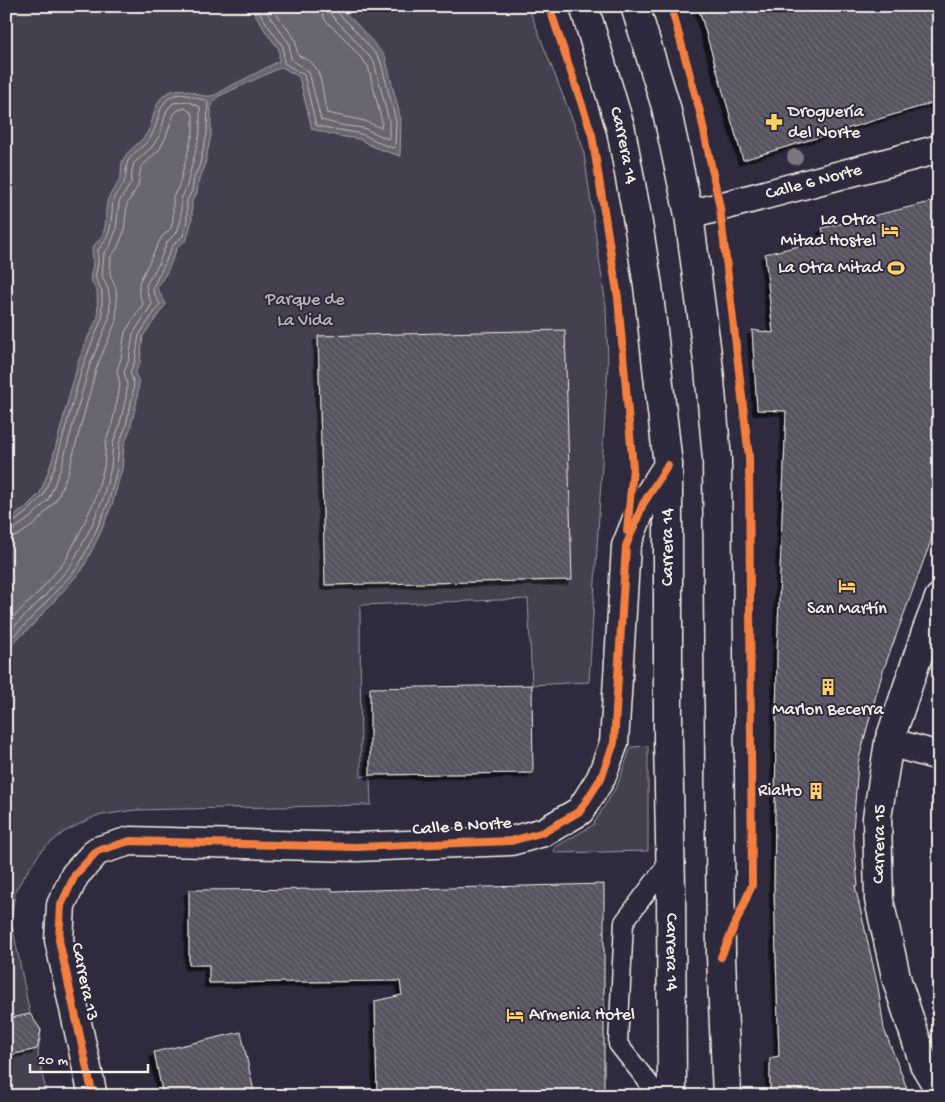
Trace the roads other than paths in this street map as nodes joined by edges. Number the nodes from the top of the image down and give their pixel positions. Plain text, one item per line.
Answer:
1 (584, 6) edge
2 (635, 6) edge
3 (939, 149) edge
4 (689, 215) junction
5 (668, 465) junction
6 (939, 598) edge
7 (889, 742) junction
8 (939, 756) edge
9 (670, 861) junction
10 (74, 875) joint
11 (931, 1060) edge
12 (939, 1089) edge
13 (93, 1096) edge
14 (659, 1096) edge
15 (672, 1096) edge
16 (727, 1096) edge

1 - 5 main road, Carrera 14
2 - 4 main road
3 - 4 main road, Calle 6 Norte
4 - 16 main road
5 - 9 main road, Carrera 14
5 - 10 main road, Calle 8 Norte
6 - 7 main road, Carrera 15
7 - 8 main road
7 - 11 main road, Carrera 15
9 - 14 lane
9 - 15 main road, Carrera 14
10 - 13 main road, Carrera 13
11 - 12 main road, Carrera 15

